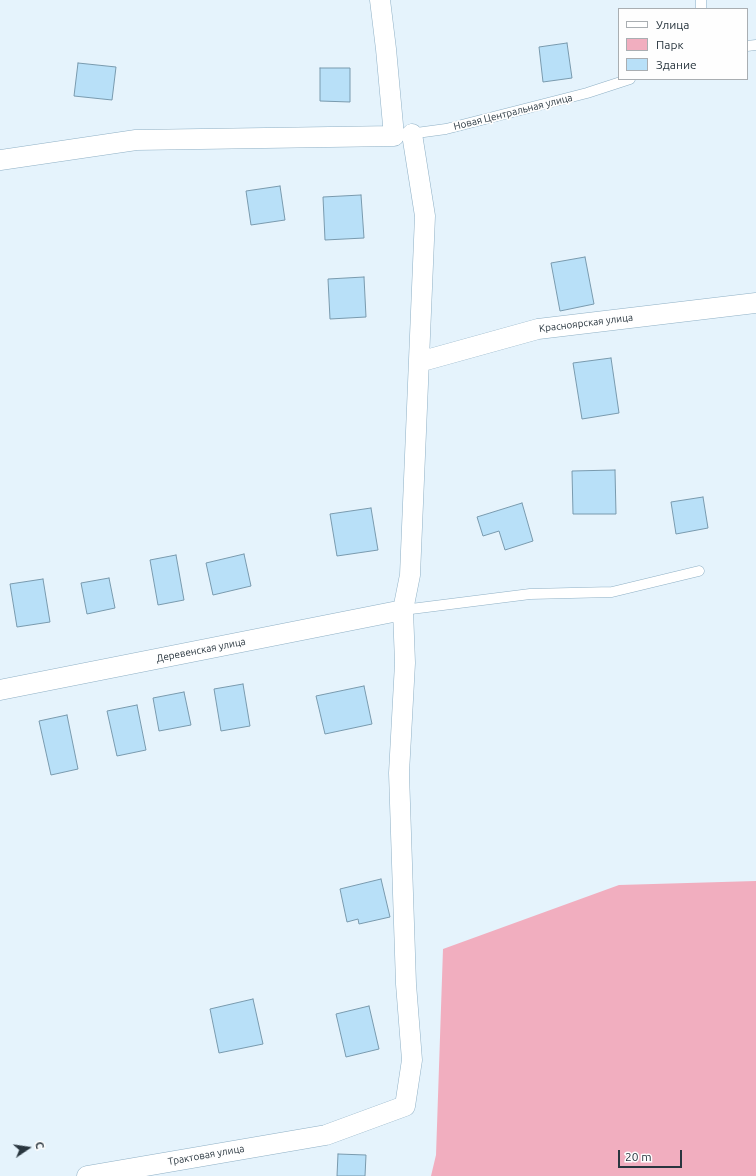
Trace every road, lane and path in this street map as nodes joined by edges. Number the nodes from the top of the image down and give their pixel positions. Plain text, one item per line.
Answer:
1 (380, 0) edge
2 (627, 80) edge
3 (403, 135) junction
4 (0, 160) edge
5 (756, 303) edge
6 (419, 362) junction
7 (699, 571) dead end
8 (403, 610) junction
9 (0, 690) edge
10 (87, 1176) edge

1 - 3 street
2 - 3 lane, Новая Центральная улица
3 - 4 street
3 - 6 street
5 - 6 street, Красноярская улица
6 - 8 street
7 - 8 lane
8 - 9 street, Деревенская улица
8 - 10 street, Трактовая улица

